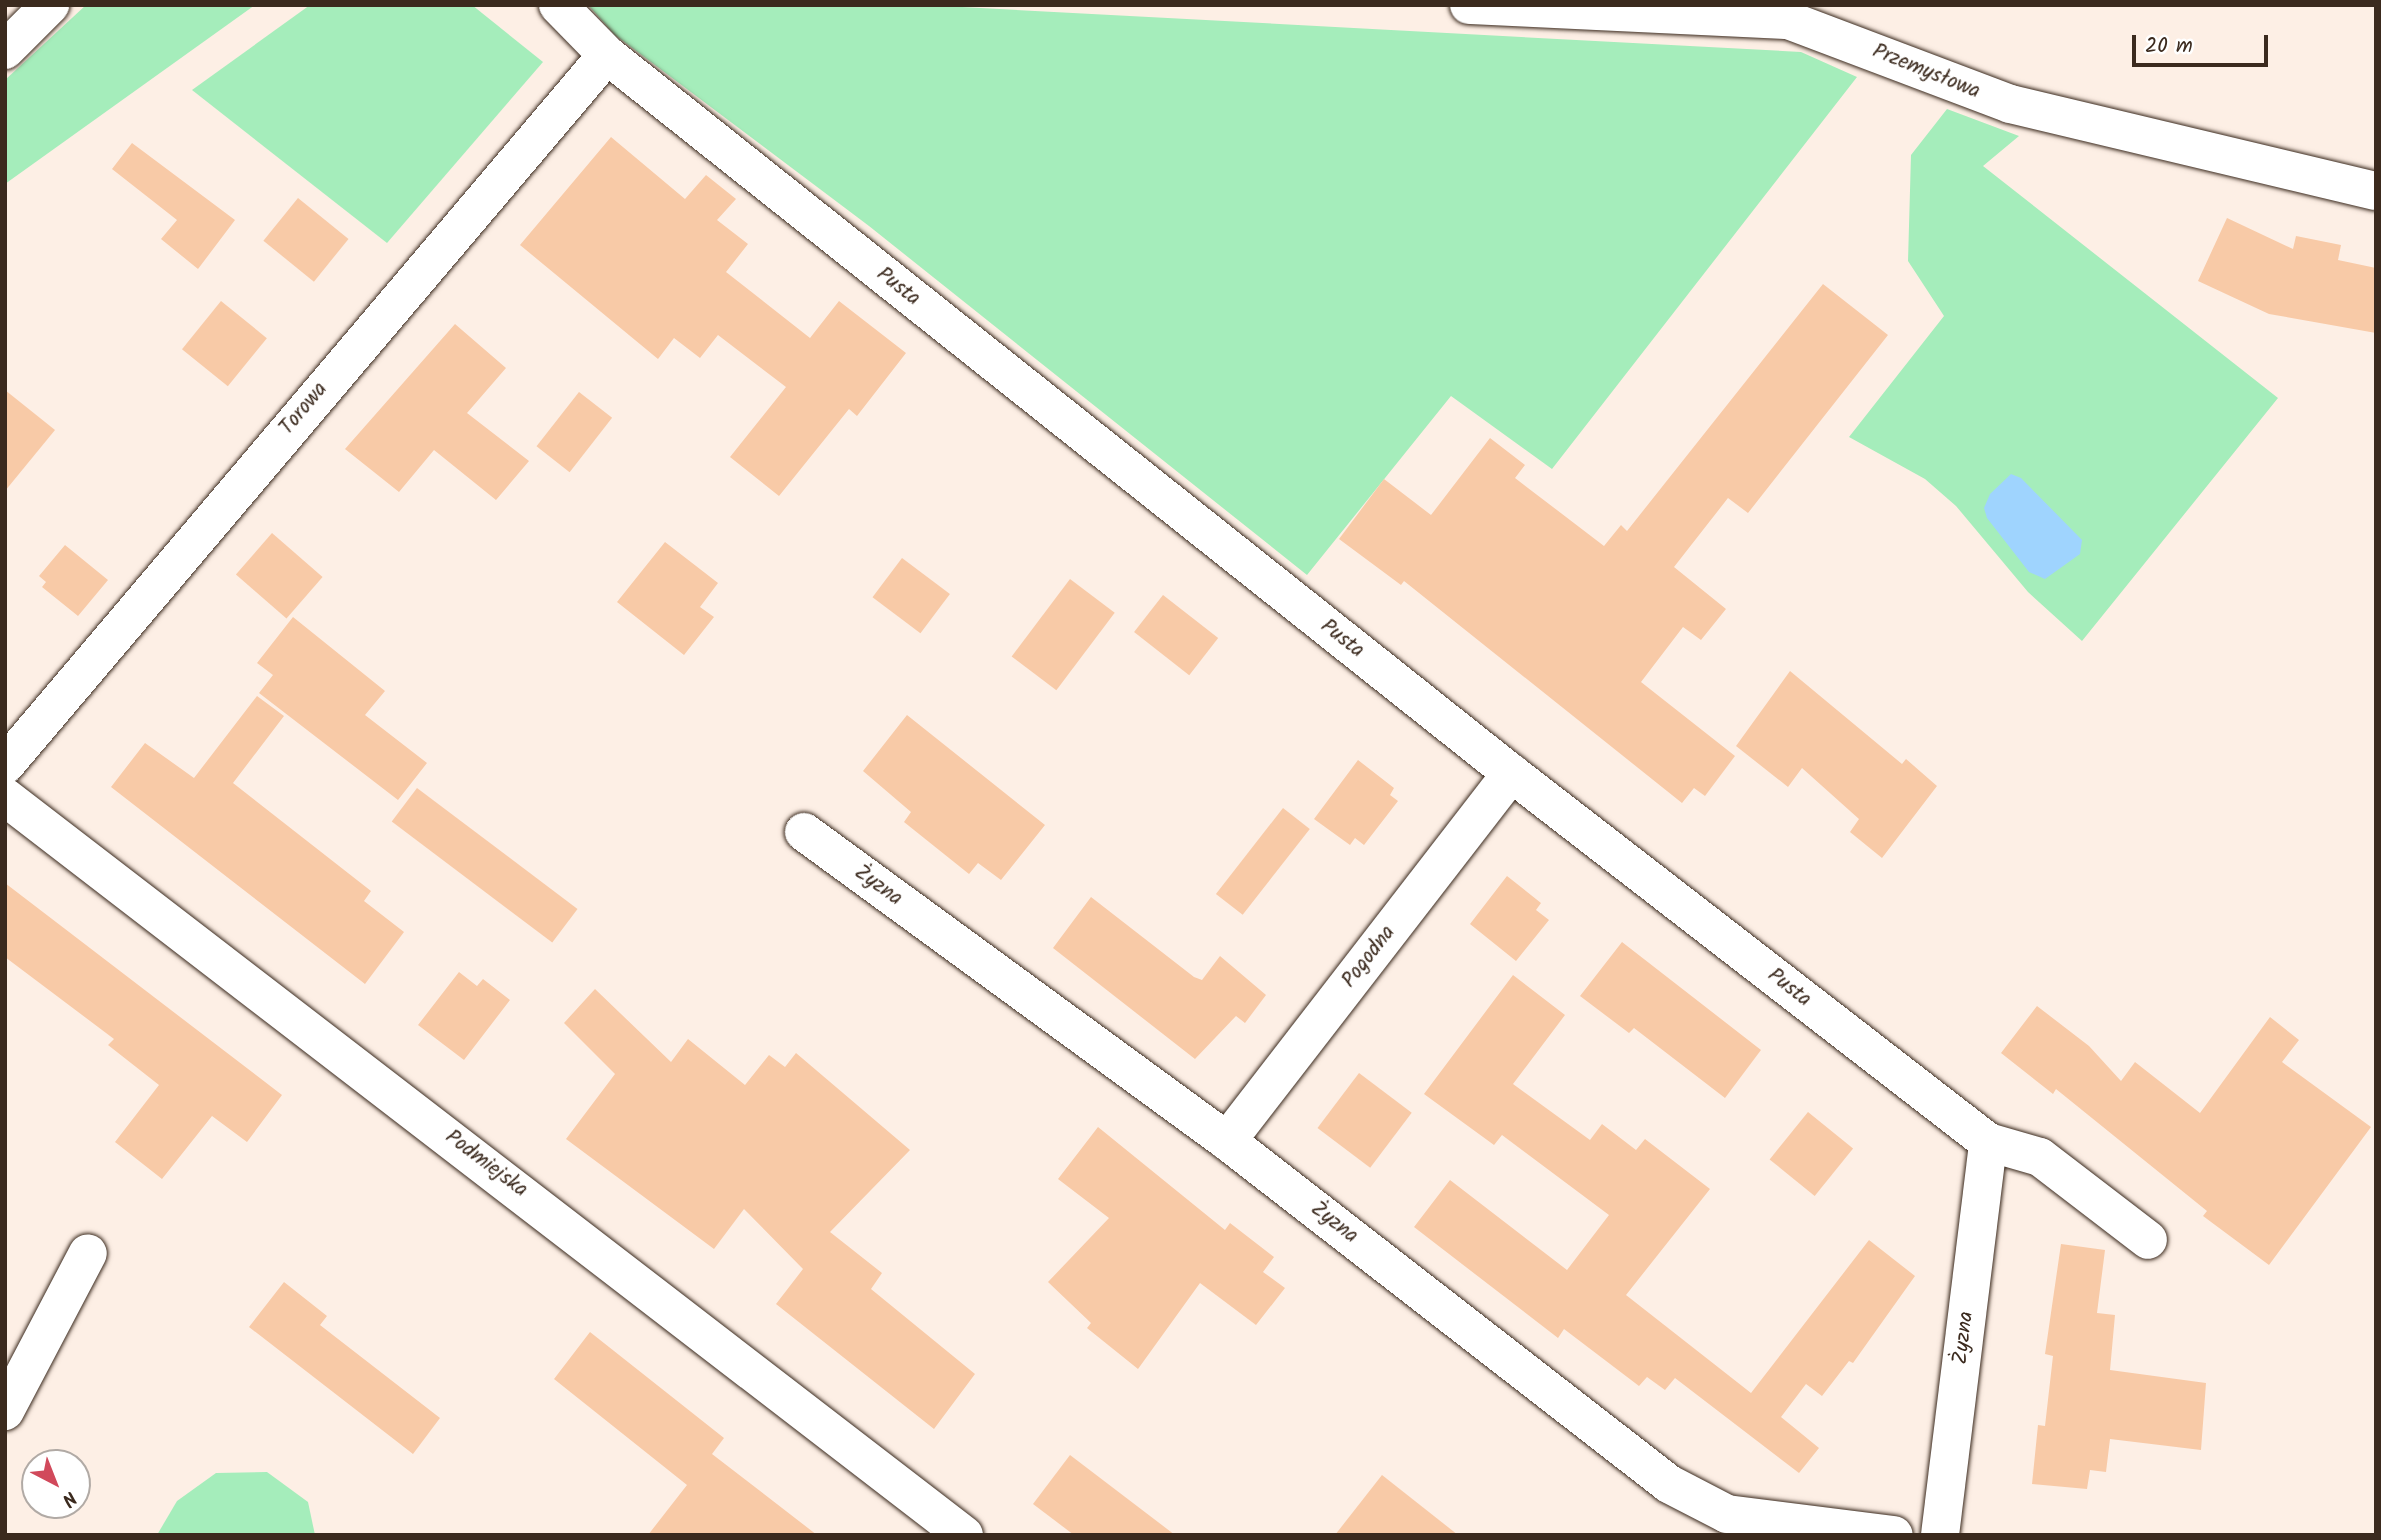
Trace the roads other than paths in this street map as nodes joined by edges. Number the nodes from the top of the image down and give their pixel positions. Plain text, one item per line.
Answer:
1 (50, 5) edge
2 (558, 5) edge
3 (1469, 5) edge
4 (5, 50) edge
5 (607, 55) junction
6 (2376, 191) edge
7 (5, 765) edge
8 (1511, 773) junction
9 (5, 797) edge
10 (804, 832) dead end
11 (1227, 1141) junction
12 (1988, 1142) junction
13 (2148, 1240) dead end
14 (88, 1253) dead end
15 (5, 1411) edge
16 (964, 1535) edge
17 (1894, 1535) edge
18 (1940, 1535) edge

1 - 4 street
2 - 5 street, Pusta
3 - 6 street, Przemysłowa
5 - 7 street, Torowa
5 - 8 street, Pusta
8 - 11 street, Pogodna
8 - 12 street, Pusta
9 - 16 street, Podmiejska
10 - 11 street, Żyzna
11 - 17 street, Żyzna
12 - 13 street, Pusta
12 - 18 street, Żyzna
14 - 15 street

